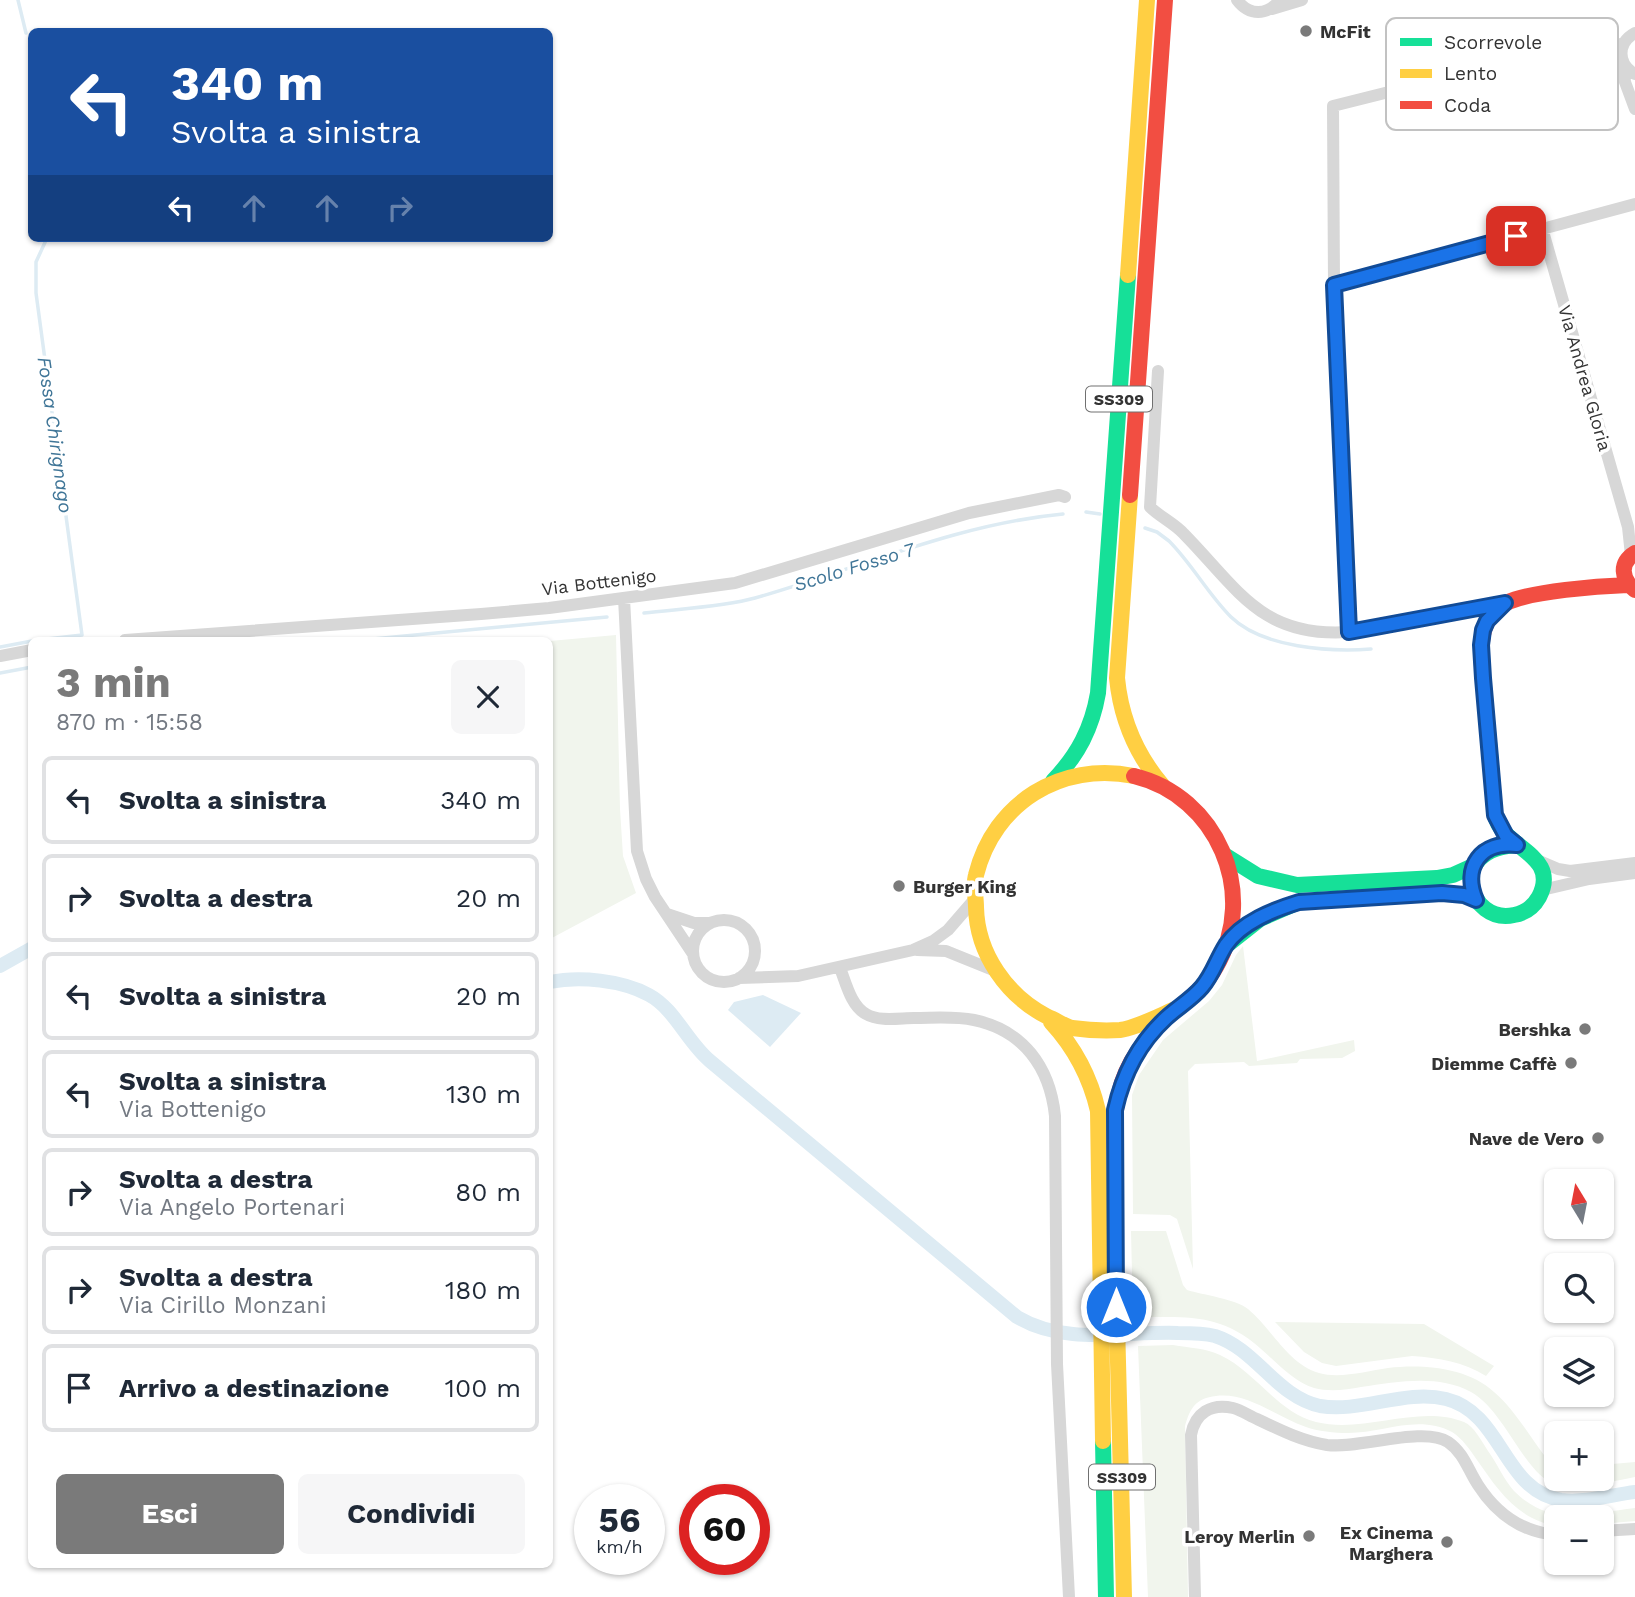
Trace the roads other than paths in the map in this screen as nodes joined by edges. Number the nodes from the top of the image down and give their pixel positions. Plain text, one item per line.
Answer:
1 (1147, 0) edge
2 (1165, 0) edge
3 (1237, 0) edge
4 (1302, 0) edge
5 (1275, 4) edge
6 (1635, 33) edge
7 (1618, 44) edge
8 (1622, 46) junction
9 (1623, 63) junction
10 (1635, 74) edge
11 (1386, 93) edge
12 (1635, 109) edge
13 (1635, 204) edge
14 (1542, 228) junction
15 (1334, 285) junction
16 (1158, 371) dead end
17 (1065, 497) dead end
18 (1630, 540) edge
19 (1599, 586) junction
20 (1633, 589) edge
21 (625, 597) junction
22 (1505, 603) junction
23 (1349, 632) junction
24 (171, 637) edge
25 (28, 651) edge
26 (0, 656) edge
27 (1050, 784) junction
28 (1163, 786) junction
29 (1517, 845) junction
30 (1226, 856) junction
31 (1537, 860) junction
32 (1635, 863) edge
33 (1473, 866) junction
34 (1635, 873) edge
35 (1542, 890) junction
36 (974, 900) junction
37 (1476, 900) junction
38 (664, 912) junction
39 (711, 923) junction
40 (1227, 945) junction
41 (913, 950) junction
42 (754, 953) junction
43 (693, 954) junction
44 (840, 968) junction
45 (993, 970) junction
46 (779, 976) junction
47 (739, 978) junction
48 (1180, 1007) junction
49 (1049, 1020) junction
50 (1108, 1307) junction
51 (1635, 1529) edge
52 (1614, 1530) edge
53 (1544, 1532) edge
54 (1069, 1597) edge
55 (1106, 1597) edge
56 (1124, 1597) edge
57 (1195, 1597) edge

1 - 27 main road, SS309
2 - 28 main road, SS309
3 - 5 street
4 - 5 street
6 - 8 street
7 - 8 street
8 - 9 street
9 - 10 street
9 - 12 street
11 - 15 street
13 - 14 street
14 - 15 street
14 - 18 street, Via Andrea Gloria
15 - 23 street
16 - 23 street
17 - 21 street, Via Bottenigo
18 - 19 main road
18 - 20 main road
19 - 20 main road
19 - 22 main road
21 - 24 street, Via Bottenigo
21 - 38 street
22 - 23 street
22 - 29 main road
25 - 26 street
27 - 28 main road, SS309
27 - 36 main road, SS309
28 - 30 main road, SS309
29 - 31 main road
29 - 33 main road
30 - 33 main road
30 - 40 main road, SS309
31 - 32 street
31 - 35 main road
33 - 37 main road
34 - 35 street
35 - 37 main road
36 - 41 street
36 - 45 main road, SS309
37 - 40 main road
38 - 39 street
38 - 43 street
39 - 42 street
39 - 43 street
40 - 48 main road, SS309
41 - 44 street
41 - 45 street
42 - 46 street
42 - 47 street
43 - 47 street
44 - 46 street
44 - 54 street
45 - 49 main road, SS309
46 - 47 street
48 - 49 main road, SS309
48 - 50 main road, SS309
49 - 50 main road, SS309
50 - 55 main road, SS309
50 - 56 main road, SS309
51 - 52 street
53 - 57 street

